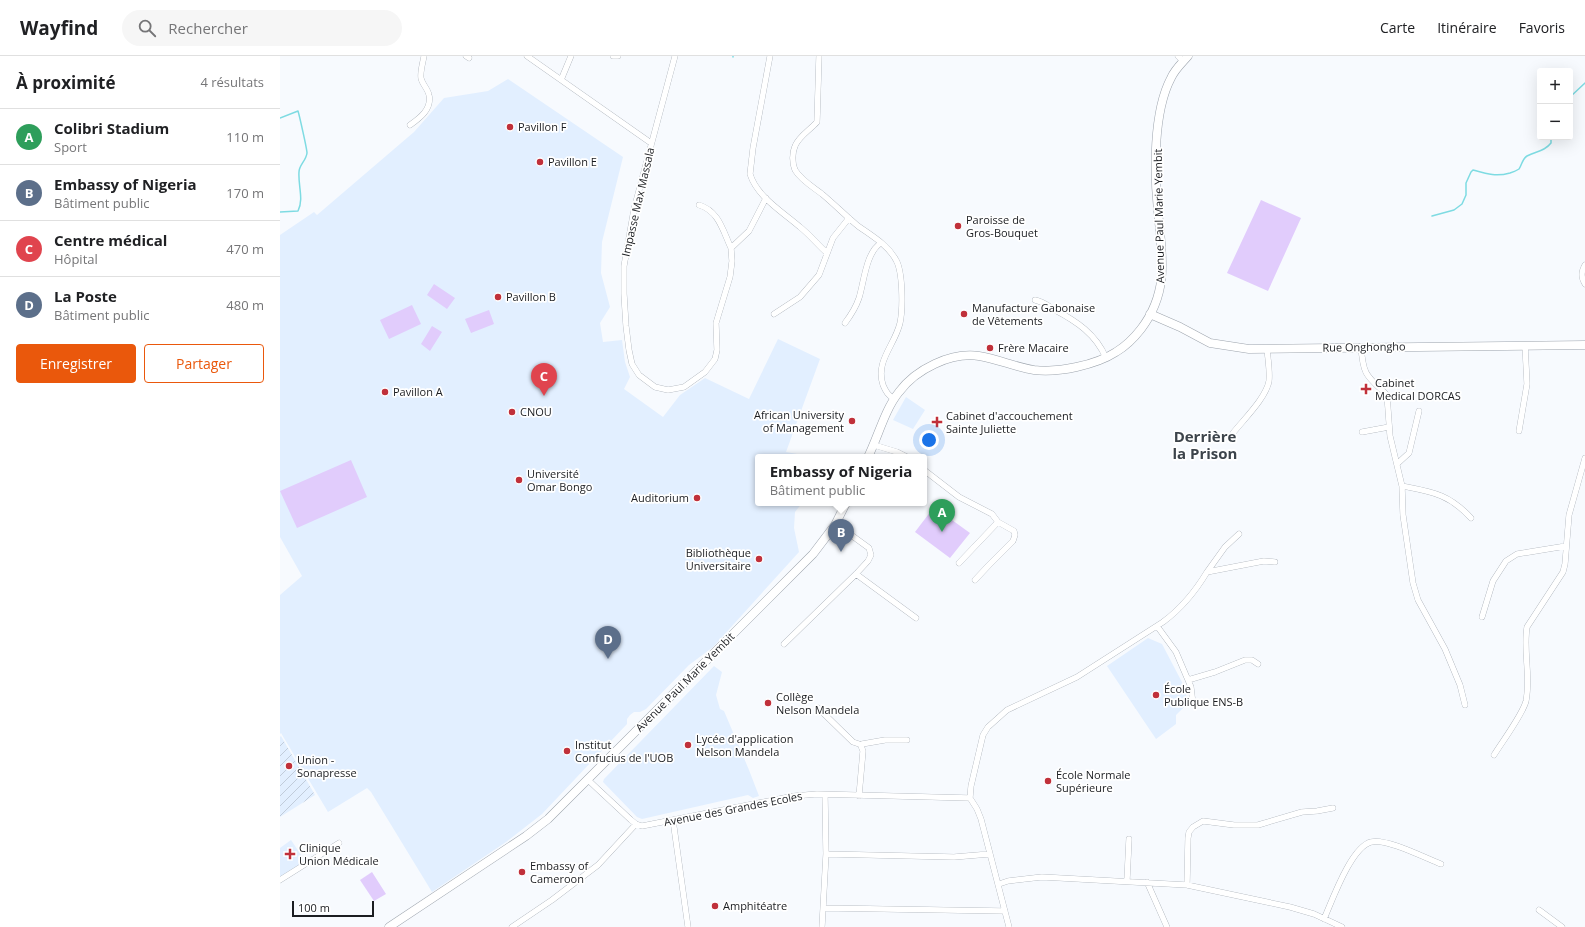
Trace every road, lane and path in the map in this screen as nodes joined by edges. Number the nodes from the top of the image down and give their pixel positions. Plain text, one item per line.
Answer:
1 (424, 56) edge
2 (527, 56) edge
3 (571, 56) edge
4 (613, 56) edge
5 (618, 56) edge
6 (675, 56) edge
7 (770, 56) edge
8 (819, 56) edge
9 (1183, 58) edge
10 (561, 80) junction
11 (410, 125) dead end
12 (651, 143) junction
13 (766, 198) junction
14 (699, 205) dead end
15 (849, 218) junction
16 (881, 243) junction
17 (731, 248) junction
18 (827, 253) junction
19 (1585, 265) edge
20 (1585, 284) edge
21 (1036, 300) dead end
22 (774, 314) dead end
23 (1150, 314) junction
24 (845, 323) dead end
25 (1525, 345) junction
26 (1585, 345) edge
27 (1361, 346) junction
28 (1267, 349) junction
29 (1106, 358) junction
30 (894, 399) junction
31 (1419, 411) dead end
32 (1389, 427) junction
33 (1519, 431) dead end
34 (1362, 432) dead end
35 (1234, 433) dead end
36 (874, 445) junction
37 (870, 454) edge
38 (901, 454) edge
39 (1585, 458) edge
40 (1398, 463) junction
41 (927, 472) edge
42 (1402, 486) junction
43 (845, 506) edge
44 (1471, 518) dead end
45 (998, 522) junction
46 (836, 524) junction
47 (1239, 534) dead end
48 (1566, 546) junction
49 (1275, 562) dead end
50 (959, 563) dead end
51 (1207, 572) junction
52 (856, 574) junction
53 (975, 580) dead end
54 (1482, 617) dead end
55 (916, 618) dead end
56 (1157, 626) junction
57 (784, 644) dead end
58 (1258, 664) dead end
59 (1188, 680) junction
60 (1193, 704) dead end
61 (1465, 705) dead end
62 (818, 708) dead end
63 (907, 740) dead end
64 (861, 745) junction
65 (1494, 755) dead end
66 (587, 779) junction
67 (825, 795) junction
68 (859, 796) junction
69 (970, 798) junction
70 (1333, 808) dead end
71 (673, 820) junction
72 (636, 824) junction
73 (1129, 839) dead end
74 (339, 843) dead end
75 (826, 854) junction
76 (990, 854) junction
77 (1441, 864) dead end
78 (280, 880) edge
79 (1127, 880) junction
80 (1147, 882) junction
81 (999, 884) junction
82 (1187, 885) junction
83 (823, 908) junction
84 (1539, 910) dead end
85 (1005, 911) junction
86 (1324, 919) junction
87 (390, 927) edge
88 (512, 927) edge
89 (688, 927) edge
90 (822, 927) edge
91 (1009, 927) edge
92 (1167, 927) edge
93 (1342, 927) edge
94 (1562, 927) edge

1 - 11 street
2 - 10 street
3 - 10 street
4 - 5 street
6 - 12 street, Impasse Max Massala
7 - 13 street
8 - 15 street
9 - 23 main road, Avenue Paul Marie Yembit
10 - 12 street
12 - 17 street, Impasse Max Massala
13 - 17 street
13 - 18 street
14 - 17 street, Impasse Max Massala
15 - 16 street
15 - 18 street
16 - 24 street
16 - 30 street
18 - 22 street
19 - 20 street
21 - 29 street
23 - 28 main road, Rue Onghongho
23 - 29 main road, Avenue Paul Marie Yembit
25 - 26 main road, Rue Onghongho
25 - 27 main road, Rue Onghongho
25 - 33 street
27 - 28 main road, Rue Onghongho
27 - 32 street
28 - 35 street
29 - 30 main road, Avenue Paul Marie Yembit
30 - 36 main road, Avenue Paul Marie Yembit
31 - 40 street
32 - 34 street
32 - 40 street
36 - 37 main road, Avenue Paul Marie Yembit
36 - 38 street
39 - 48 street
40 - 42 street
41 - 45 street
42 - 44 street
42 - 61 street
43 - 46 main road, Avenue Paul Marie Yembit
45 - 50 street
45 - 53 street
46 - 52 street
46 - 66 main road, Avenue Paul Marie Yembit
47 - 51 street
48 - 54 street
48 - 65 street
49 - 51 street
51 - 56 street
52 - 55 street
52 - 57 street
56 - 59 street
56 - 69 street
58 - 59 street
59 - 60 street
62 - 64 street
63 - 64 street
64 - 68 street
66 - 72 street
66 - 87 main road, Avenue Paul Marie Yembit
67 - 68 street, Avenue des Grandes Ecoles
67 - 71 street, Avenue des Grandes Ecoles
67 - 75 street
68 - 69 street, Avenue des Grandes Ecoles
69 - 76 street
70 - 82 street
71 - 72 street, Avenue des Grandes Ecoles
71 - 89 street
72 - 88 street
73 - 79 street
74 - 78 street
75 - 76 street
75 - 83 street
76 - 81 street
77 - 86 street
79 - 80 street
79 - 81 street
80 - 82 street
80 - 92 street
81 - 85 street
82 - 86 street
83 - 85 street
83 - 90 street
84 - 94 street
85 - 91 street
86 - 93 street

